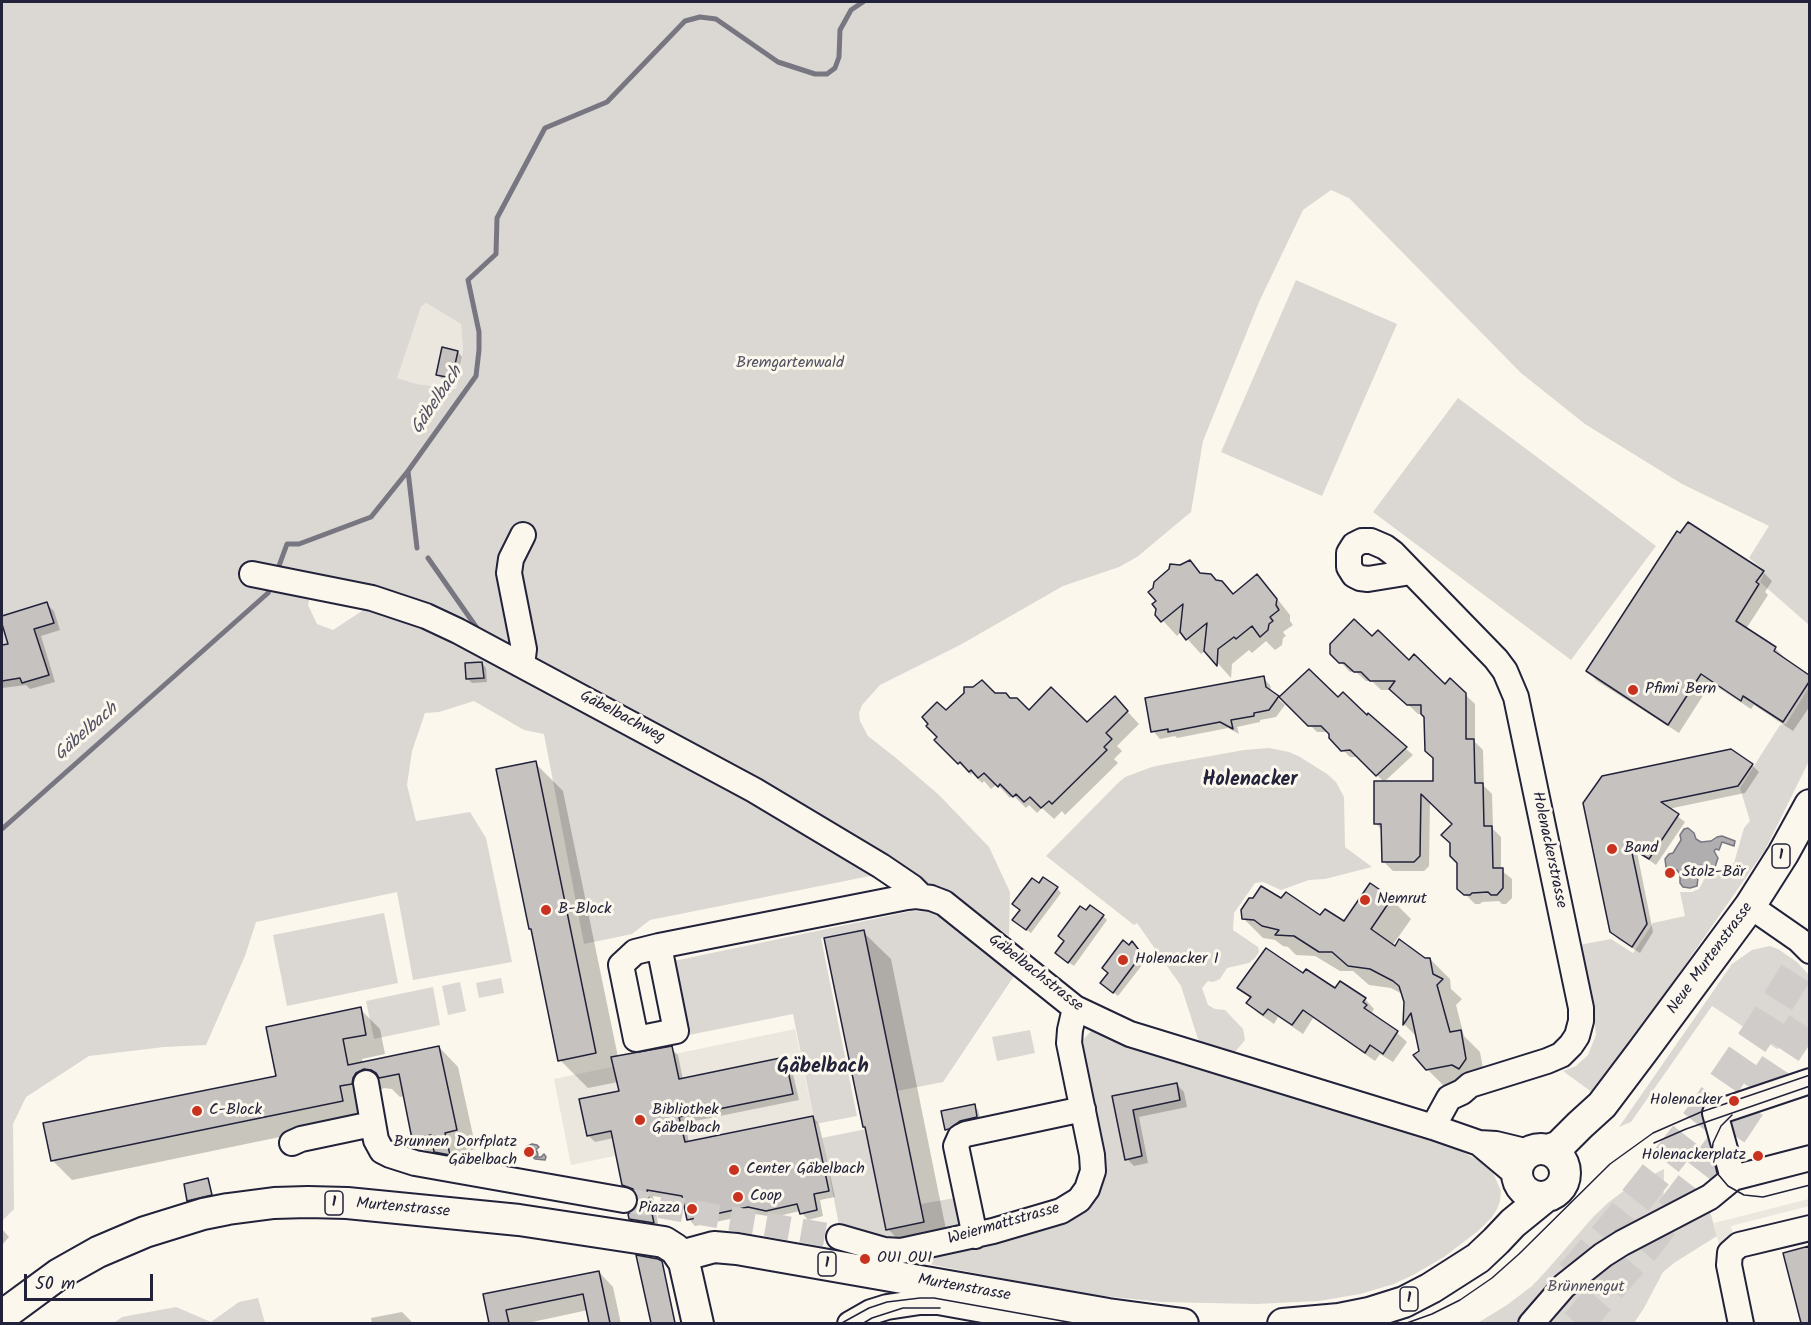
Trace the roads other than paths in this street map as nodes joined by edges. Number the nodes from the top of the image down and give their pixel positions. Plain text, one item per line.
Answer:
1 (523, 535) dead end
2 (1411, 572) dead end
3 (252, 574) dead end
4 (522, 665) junction
5 (1809, 805) edge
6 (921, 896) junction
7 (1750, 906) junction
8 (659, 946) dead end
9 (1809, 951) edge
10 (1075, 1008) junction
11 (1809, 1081) edge
12 (366, 1083) dead end
13 (1083, 1109) junction
14 (372, 1124) junction
15 (1443, 1130) junction
16 (292, 1143) dead end
17 (1809, 1158) edge
18 (1535, 1166) junction
19 (1733, 1178) junction
20 (624, 1200) tunnel mouth
21 (1513, 1223) junction
22 (1809, 1228) edge
23 (975, 1236) junction
24 (839, 1237) tunnel mouth
25 (681, 1256) junction
26 (973, 1291) junction
27 (938, 1302) junction
28 (2, 1316) edge
29 (698, 1323) edge
30 (850, 1323) edge
31 (1061, 1323) edge
32 (1177, 1323) edge
33 (1183, 1323) edge
34 (1283, 1323) edge
35 (1531, 1323) edge
36 (1741, 1323) edge

1 - 4 street
2 - 15 street, Holenackerstrasse
3 - 4 street, Gäbelbachweg
4 - 6 street, Gäbelbachweg
5 - 7 main road, Neue Murtenstrasse / 1
6 - 8 street, Gäbelbachstrasse
6 - 10 street, Gäbelbachstrasse
7 - 9 street
7 - 18 main road, Neue Murtenstrasse / 1
10 - 13 street, Weiermattstrasse
10 - 15 street, Gäbelbachstrasse
11 - 19 street
12 - 14 street
13 - 23 street, Weiermattstrasse
13 - 23 street
14 - 16 street
14 - 20 street
15 - 18 street, Gäbelbachstrasse
17 - 19 street
18 - 21 main road, 1
18 - 21 main road, Neue Murtenstrasse / 1
19 - 35 street
21 - 34 main road, 1
22 - 36 street
23 - 24 street, Weiermattstrasse
25 - 26 main road, Murtenstrasse / 1
25 - 28 main road, Murtenstrasse / 1
25 - 29 main road
26 - 27 street
26 - 32 main road, Murtenstrasse / 1
27 - 30 street
27 - 31 street
32 - 33 main road, Murtenstrasse / 1

